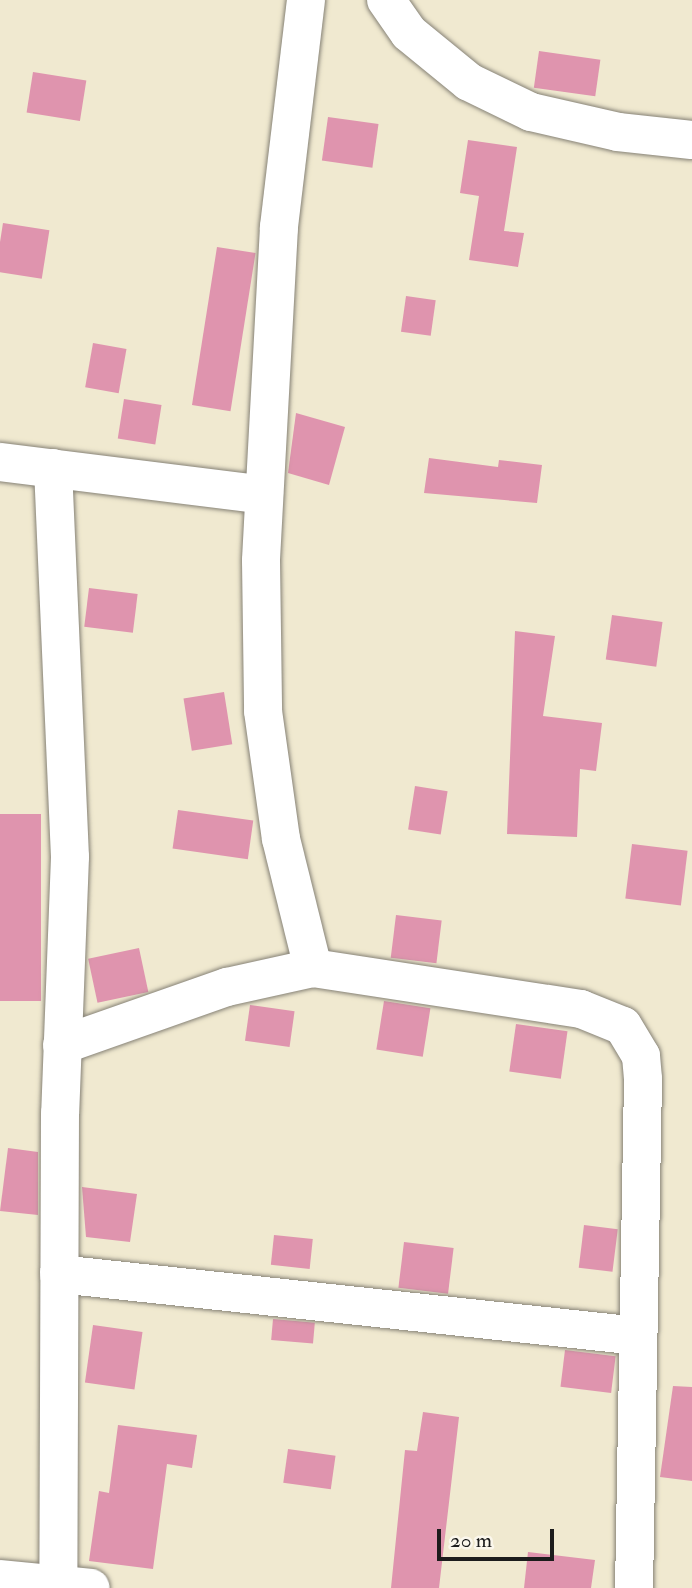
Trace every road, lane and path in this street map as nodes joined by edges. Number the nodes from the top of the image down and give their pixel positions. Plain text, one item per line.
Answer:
1 (306, 0) edge
2 (386, 0) edge
3 (692, 140) edge
4 (0, 462) edge
5 (53, 468) junction
6 (264, 495) junction
7 (313, 968) junction
8 (62, 1045) junction
9 (59, 1274) junction
10 (638, 1336) junction
11 (0, 1579) edge
12 (69, 1587) edge
13 (634, 1588) edge

1 - 6 street
2 - 3 street
4 - 5 street
5 - 6 street
5 - 8 street
6 - 7 street
7 - 8 street
7 - 10 street
8 - 9 street
9 - 10 street
9 - 12 street
10 - 13 street
11 - 12 street

